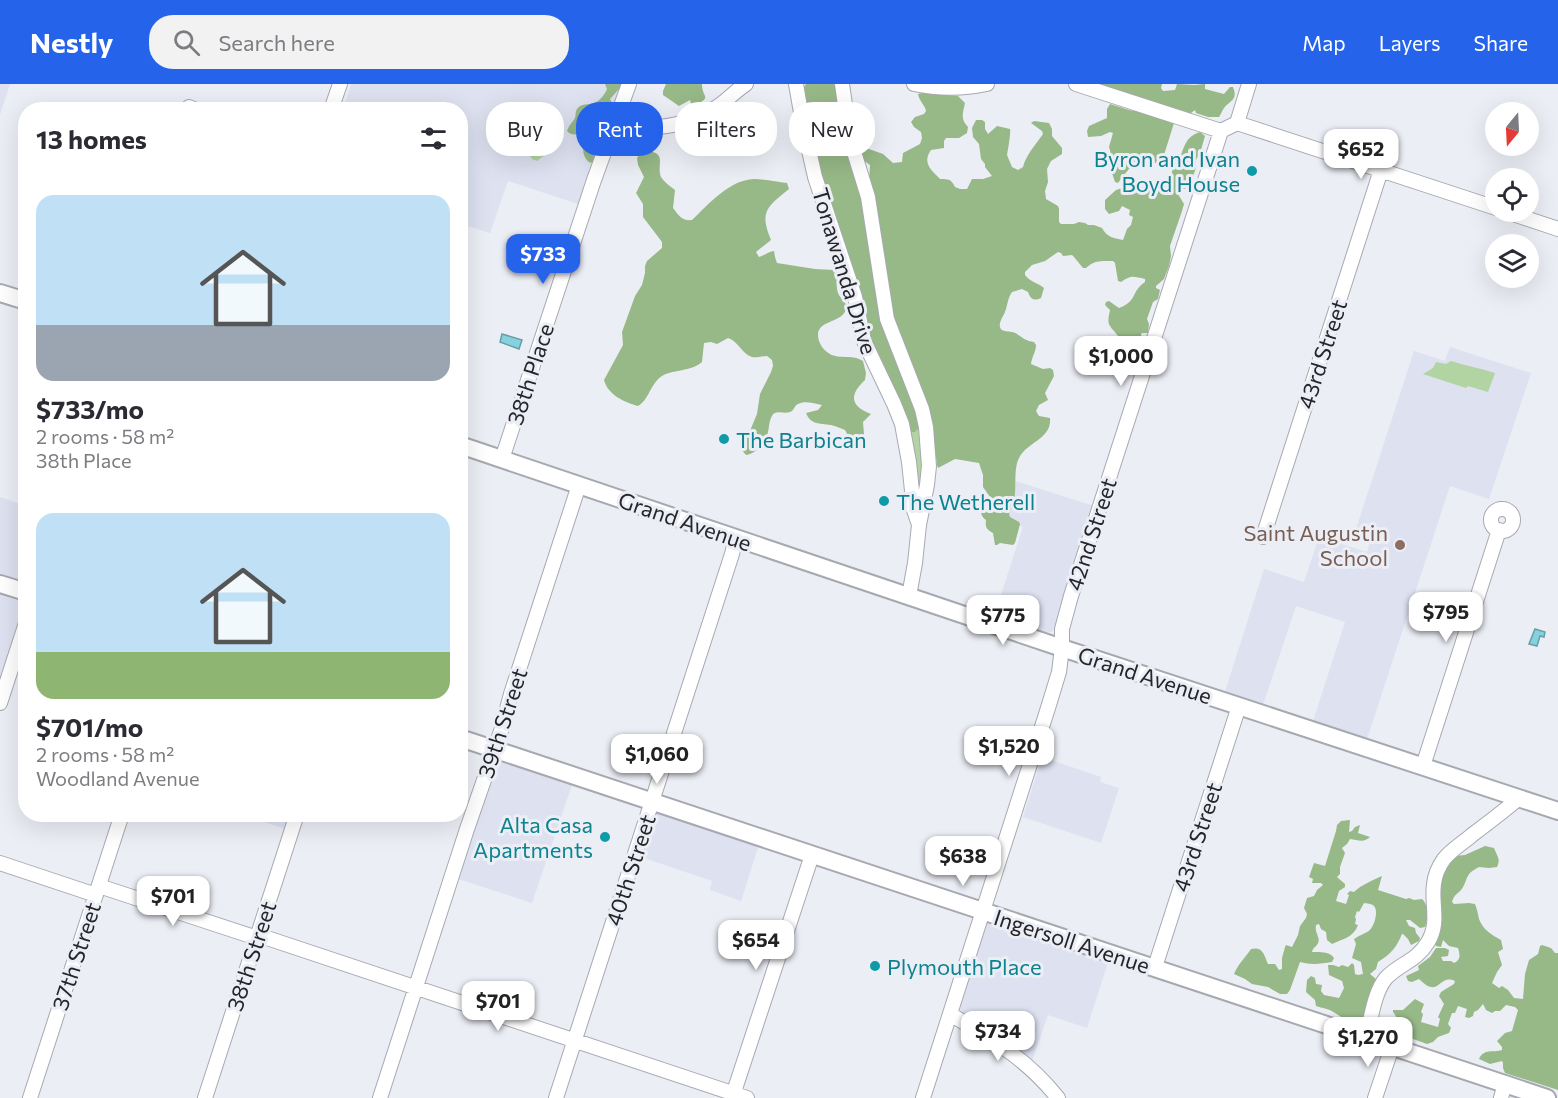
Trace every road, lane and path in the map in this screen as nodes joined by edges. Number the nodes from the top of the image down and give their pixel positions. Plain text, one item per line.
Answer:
1 (340, 84) edge
2 (629, 84) edge
3 (747, 84) edge
4 (796, 84) edge
5 (842, 84) edge
6 (914, 84) edge
7 (987, 84) edge
8 (1076, 84) edge
9 (1249, 84) edge
10 (334, 102) edge
11 (623, 102) edge
12 (1237, 123) junction
13 (663, 126) edge
14 (1221, 131) junction
15 (602, 156) edge
16 (1381, 170) junction
17 (1485, 204) edge
18 (1537, 222) edge
19 (1558, 229) edge
20 (0, 292) edge
21 (18, 298) edge
22 (468, 448) edge
23 (502, 459) junction
24 (579, 485) junction
25 (919, 525) junction
26 (1499, 530) dead end
27 (1263, 537) dead end
28 (736, 538) junction
29 (0, 584) edge
30 (18, 590) edge
31 (909, 597) junction
32 (18, 648) edge
33 (1062, 648) junction
34 (0, 703) edge
35 (1239, 706) junction
36 (468, 741) edge
37 (495, 749) junction
38 (1423, 766) junction
39 (1519, 798) junction
40 (652, 801) junction
41 (1558, 811) edge
42 (120, 822) edge
43 (294, 822) edge
44 (812, 855) junction
45 (0, 863) edge
46 (98, 891) junction
47 (984, 912) junction
48 (257, 937) junction
49 (1155, 968) junction
50 (416, 988) junction
51 (950, 1014) junction
52 (1366, 1038) junction
53 (575, 1041) junction
54 (1392, 1047) junction
55 (1503, 1091) edge
56 (732, 1096) edge
57 (30, 1098) edge
58 (205, 1098) edge
59 (380, 1098) edge
60 (556, 1098) edge
61 (747, 1098) edge
62 (923, 1098) edge
63 (1058, 1098) edge
64 (1375, 1098) edge
65 (1547, 1098) edge

1 - 10 street
2 - 11 street, 38th Place
3 - 13 street
4 - 25 street, Tonawanda Drive
5 - 25 street, Tonawanda Drive
6 - 7 street
8 - 14 street
9 - 12 street
12 - 14 street
12 - 16 street
14 - 33 street, 42nd Street
15 - 23 street, 38th Place
16 - 17 street
16 - 27 street, 43rd Street
18 - 19 street
20 - 21 main road
22 - 23 main road, Grand Avenue
23 - 24 main road, Grand Avenue
24 - 28 main road, Grand Avenue
24 - 37 street, 39th Street
25 - 31 street, Tonawanda Drive
26 - 38 street
28 - 31 main road, Grand Avenue
28 - 40 street, 40th Street
29 - 30 main road
31 - 33 main road, Grand Avenue
32 - 34 street
33 - 35 main road, Grand Avenue
33 - 47 street, 42nd Street
35 - 38 main road, Grand Avenue
35 - 49 street, 43rd Street
36 - 37 main road, Ingersoll Avenue
37 - 40 main road, Ingersoll Avenue
37 - 50 street, 39th Street
38 - 39 main road, Grand Avenue
39 - 41 main road, Grand Avenue
39 - 52 street
40 - 44 main road, Ingersoll Avenue
40 - 53 street, 40th Street
42 - 46 street, 37th Street
43 - 48 street, 38th Street
44 - 47 main road, Ingersoll Avenue
44 - 56 street
45 - 46 street
46 - 48 street
46 - 57 street, 37th Street
47 - 49 main road, Ingersoll Avenue
47 - 51 street, 42nd Street
48 - 50 street
48 - 58 street, 38th Street
49 - 52 main road, Ingersoll Avenue
50 - 53 street
50 - 59 street, 39th Street
51 - 62 street, 42nd Street
51 - 63 street
52 - 54 main road, Ingersoll Avenue
53 - 56 street
53 - 60 street, 40th Street
54 - 55 main road, Ingersoll Avenue
54 - 64 street
55 - 65 main road, Ingersoll Avenue
56 - 61 street

